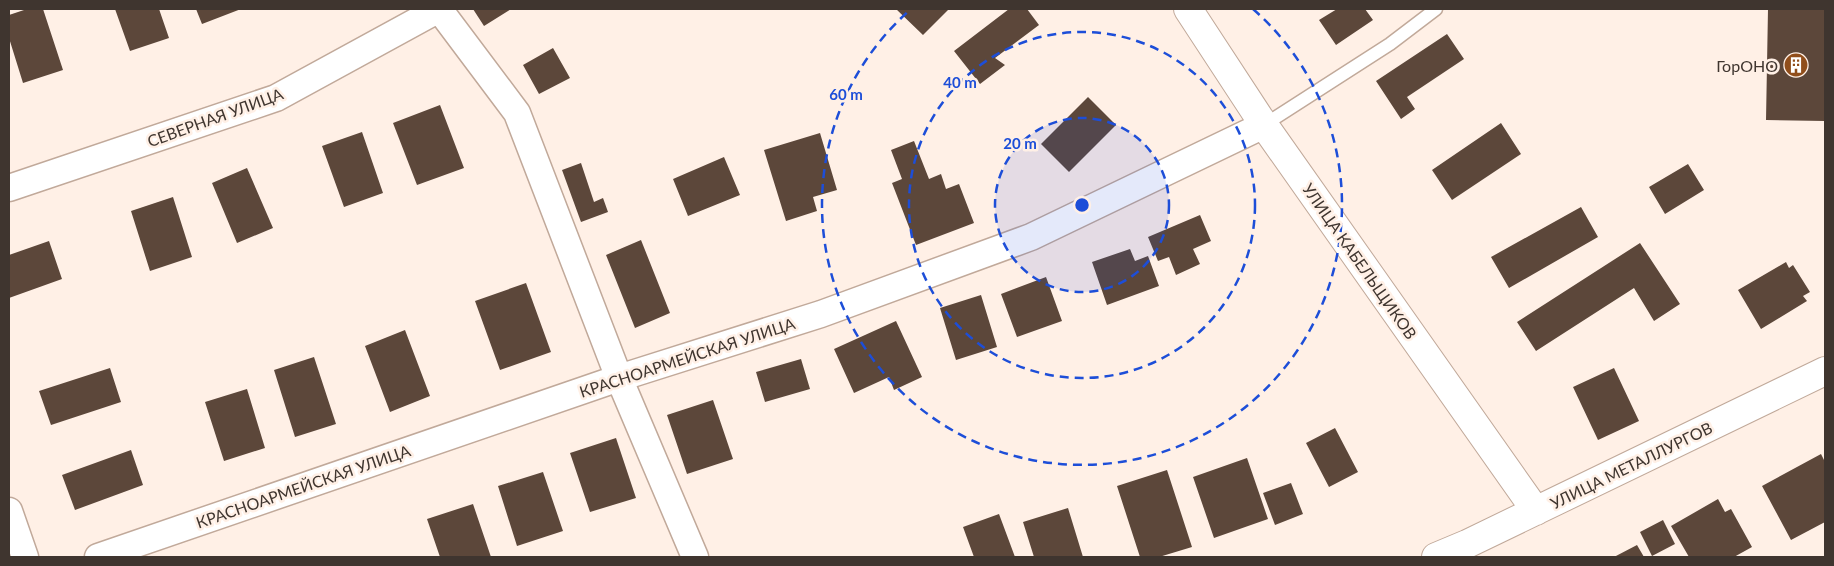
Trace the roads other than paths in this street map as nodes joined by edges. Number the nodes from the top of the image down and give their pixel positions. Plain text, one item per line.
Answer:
1 (439, 9) edge
2 (1188, 9) edge
3 (1436, 9) edge
4 (1264, 125) junction
5 (9, 188) edge
6 (1825, 371) edge
7 (619, 378) junction
8 (1536, 510) junction
9 (9, 511) edge
10 (1470, 551) edge
11 (25, 557) edge
12 (98, 557) edge
13 (695, 557) edge
14 (1436, 557) edge

1 - 5 street, СЕВЕРНАЯ УЛИЦА
1 - 7 street
2 - 4 street, УЛИЦА КАБЕЛЬЩИКОВ
3 - 4 lane
4 - 7 street, КРАСНОАРМЕЙСКАЯ УЛИЦА
4 - 8 street, УЛИЦА КАБЕЛЬЩИКОВ
6 - 8 street, УЛИЦА МЕТАЛЛУРГОВ
7 - 12 street, КРАСНОАРМЕЙСКАЯ УЛИЦА
7 - 13 street
8 - 10 street, УЛИЦА МЕТАЛЛУРГОВ
9 - 11 street
10 - 14 street, УЛИЦА МЕТАЛЛУРГОВ

